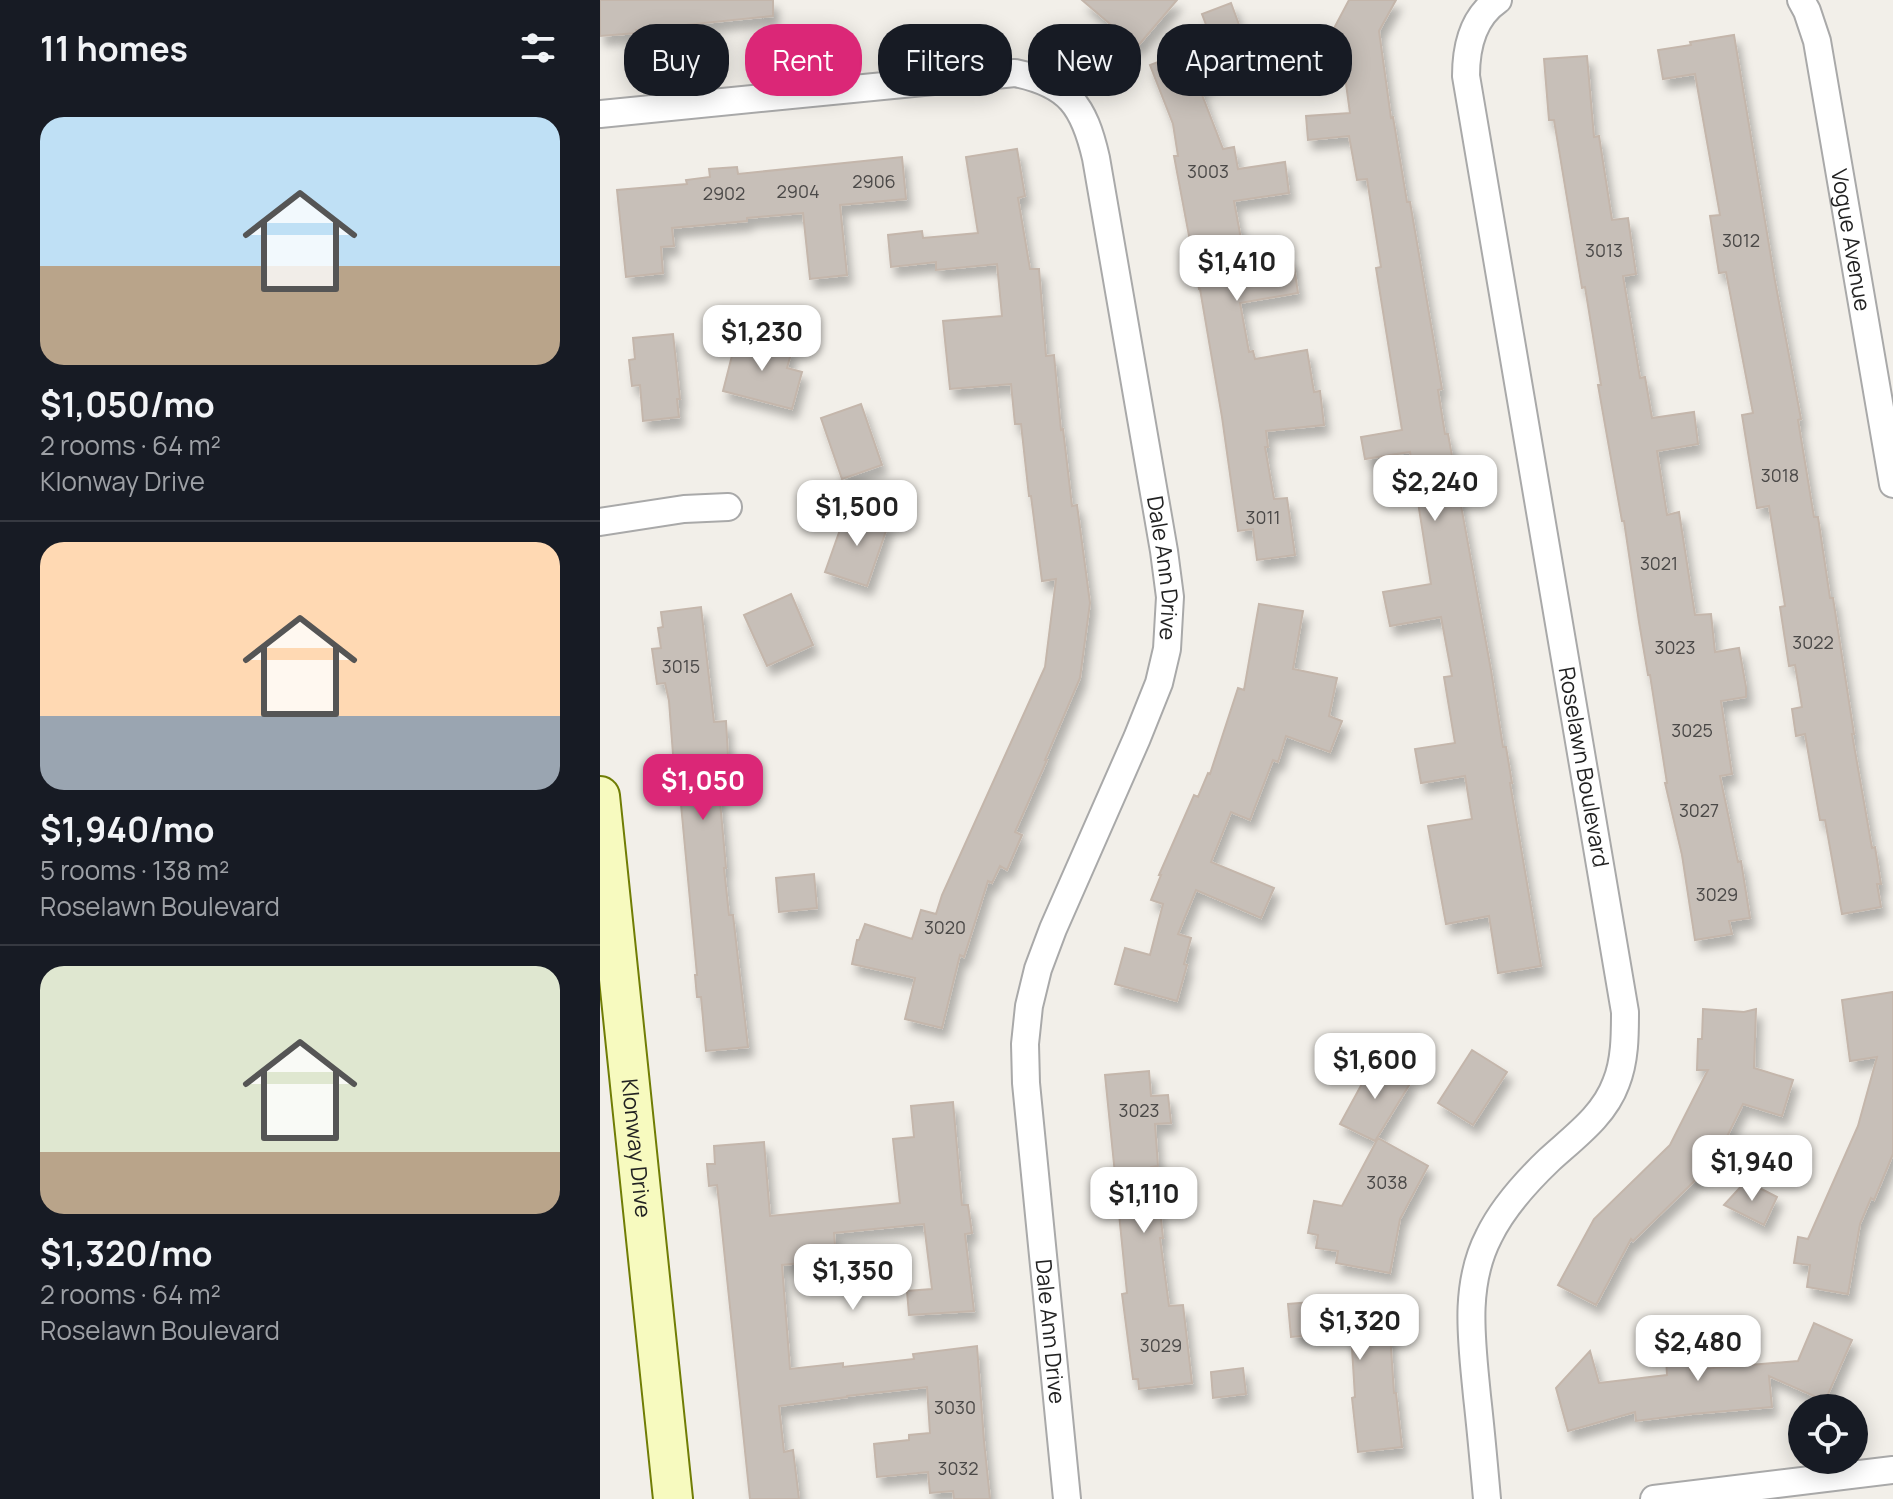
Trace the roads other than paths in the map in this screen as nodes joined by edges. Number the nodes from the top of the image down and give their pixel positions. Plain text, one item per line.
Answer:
1 (1498, 0) edge
2 (1801, 0) edge
3 (600, 114) edge
4 (1893, 484) edge
5 (728, 507) dead end
6 (600, 522) edge
7 (600, 796) edge
8 (1893, 1470) edge
9 (673, 1499) edge
10 (1067, 1499) edge
11 (1487, 1499) edge
12 (1654, 1499) edge

1 - 11 street, Roselawn Boulevard
2 - 4 street, Vogue Avenue
3 - 10 street, Dale Ann Drive
5 - 6 street
7 - 9 street, Klonway Drive
8 - 12 street

